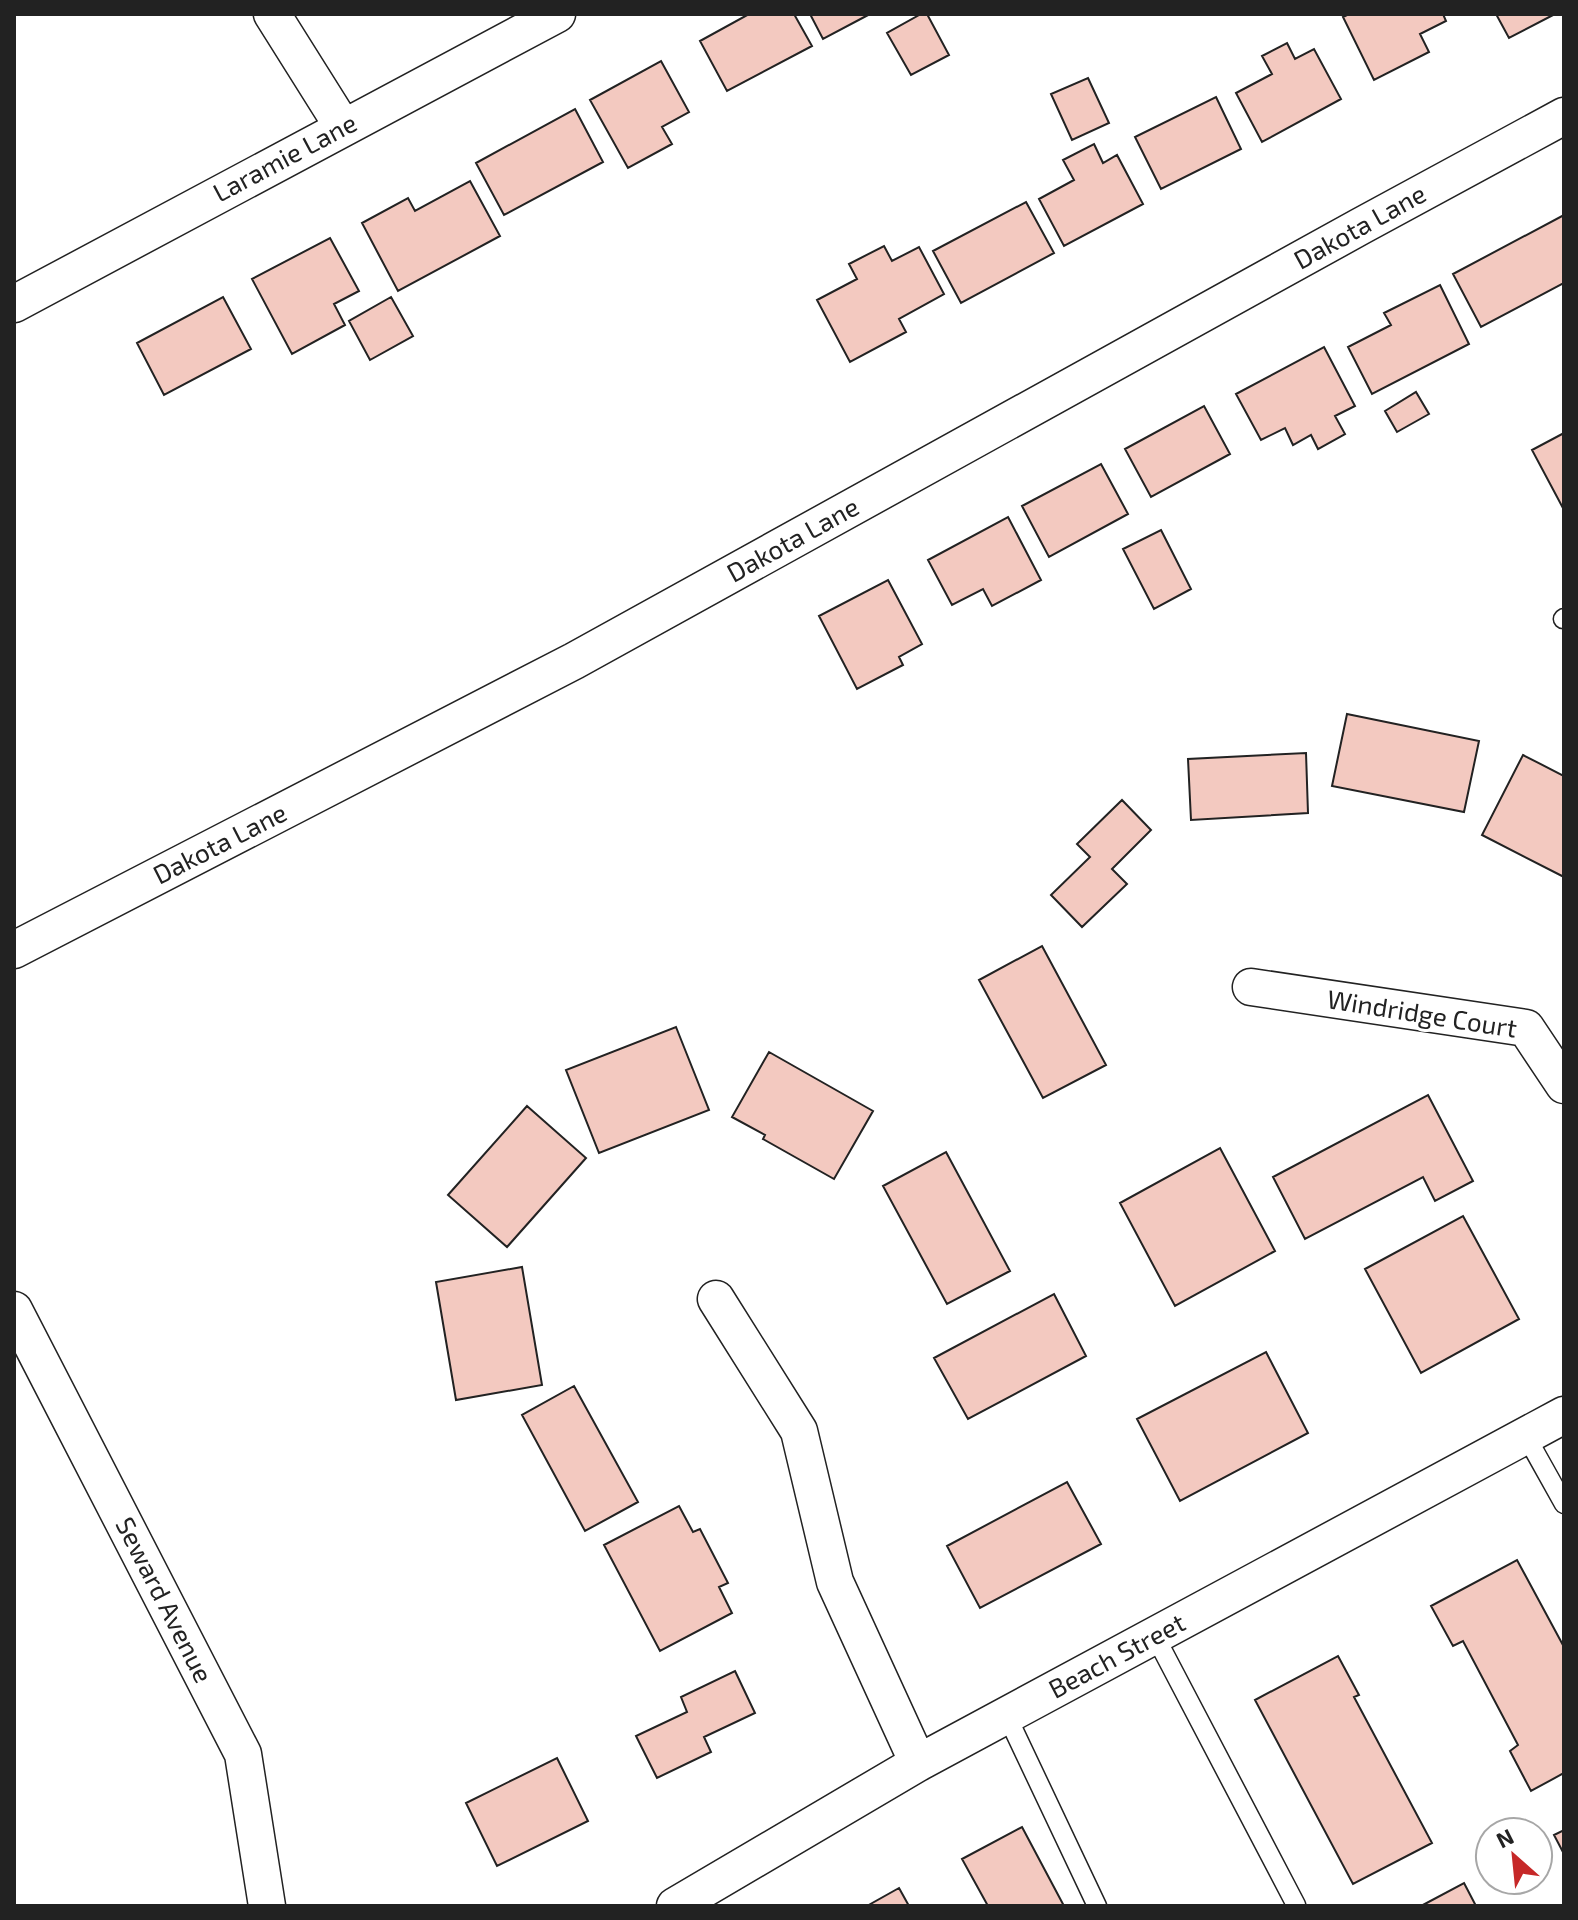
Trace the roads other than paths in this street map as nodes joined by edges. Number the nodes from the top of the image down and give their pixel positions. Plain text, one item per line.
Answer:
1 (272, 14) edge
2 (557, 14) edge
3 (1564, 116) edge
4 (343, 127) junction
5 (14, 304) edge
6 (14, 950) edge
7 (1251, 987) dead end
8 (1564, 1085) edge
9 (716, 1299) dead end
10 (14, 1310) edge
11 (1564, 1415) edge
12 (1526, 1436) junction
13 (1564, 1504) edge
14 (1155, 1636) junction
15 (1007, 1716) junction
16 (918, 1763) junction
17 (1296, 1905) edge
18 (267, 1906) edge
19 (675, 1906) edge
20 (1097, 1906) edge

1 - 4 street
2 - 4 street, Laramie Lane
3 - 6 street, Dakota Lane
4 - 5 street, Laramie Lane
7 - 8 street, Windridge Court
9 - 16 street
10 - 18 street, Seward Avenue
11 - 12 street, Beach Street
12 - 13 lane
12 - 14 street, Beach Street
14 - 15 street, Beach Street
14 - 17 lane
15 - 16 street, Beach Street
15 - 20 lane
16 - 19 street, Beach Street

